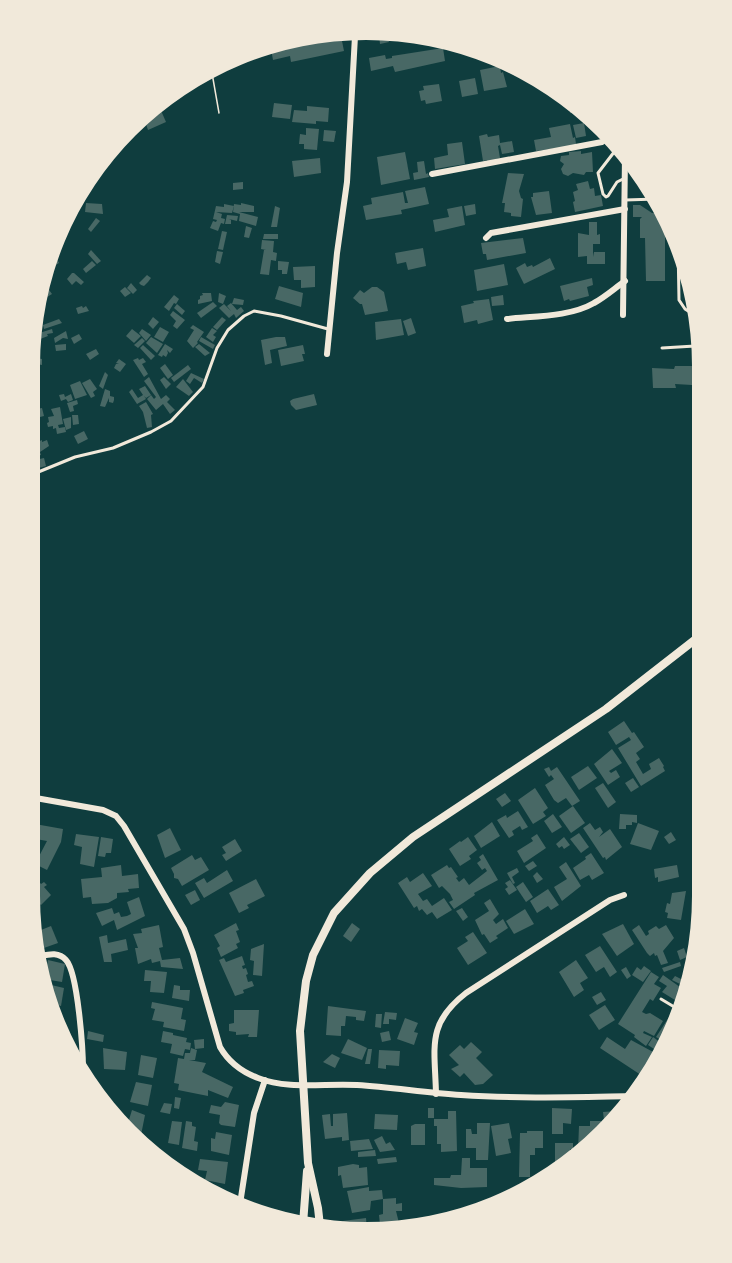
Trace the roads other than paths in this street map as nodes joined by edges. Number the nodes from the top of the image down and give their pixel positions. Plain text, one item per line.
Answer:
1 (355, 41) edge
2 (602, 142) edge
3 (613, 154) edge
4 (625, 169) edge
5 (432, 174) dead end
6 (625, 178) junction
7 (646, 199) edge
8 (625, 200) junction
9 (625, 209) junction
10 (486, 238) dead end
11 (679, 277) edge
12 (625, 281) junction
13 (686, 309) edge
14 (623, 315) dead end
15 (507, 319) dead end
16 (328, 329) junction
17 (691, 345) edge
18 (662, 348) dead end
19 (327, 354) dead end
20 (40, 472) edge
21 (692, 642) edge
22 (40, 799) edge
23 (624, 895) dead end
24 (46, 956) edge
25 (661, 999) dead end
26 (673, 1006) edge
27 (82, 1056) edge
28 (265, 1080) junction
29 (303, 1085) junction
30 (436, 1094) junction
31 (623, 1096) edge
32 (308, 1163) junction
33 (241, 1198) edge
34 (303, 1216) edge
35 (319, 1219) edge

1 - 16 street
2 - 5 street
3 - 6 lane
4 - 6 street
6 - 8 street
7 - 8 lane
8 - 9 street
9 - 10 street
9 - 12 street
11 - 13 lane
12 - 14 street
12 - 15 street
16 - 19 street
16 - 20 lane
17 - 18 lane
21 - 29 street
22 - 28 street
23 - 30 street
24 - 27 street
25 - 26 lane
28 - 29 street
28 - 33 street
29 - 30 street
29 - 32 street
30 - 31 street
32 - 34 street
32 - 35 street

